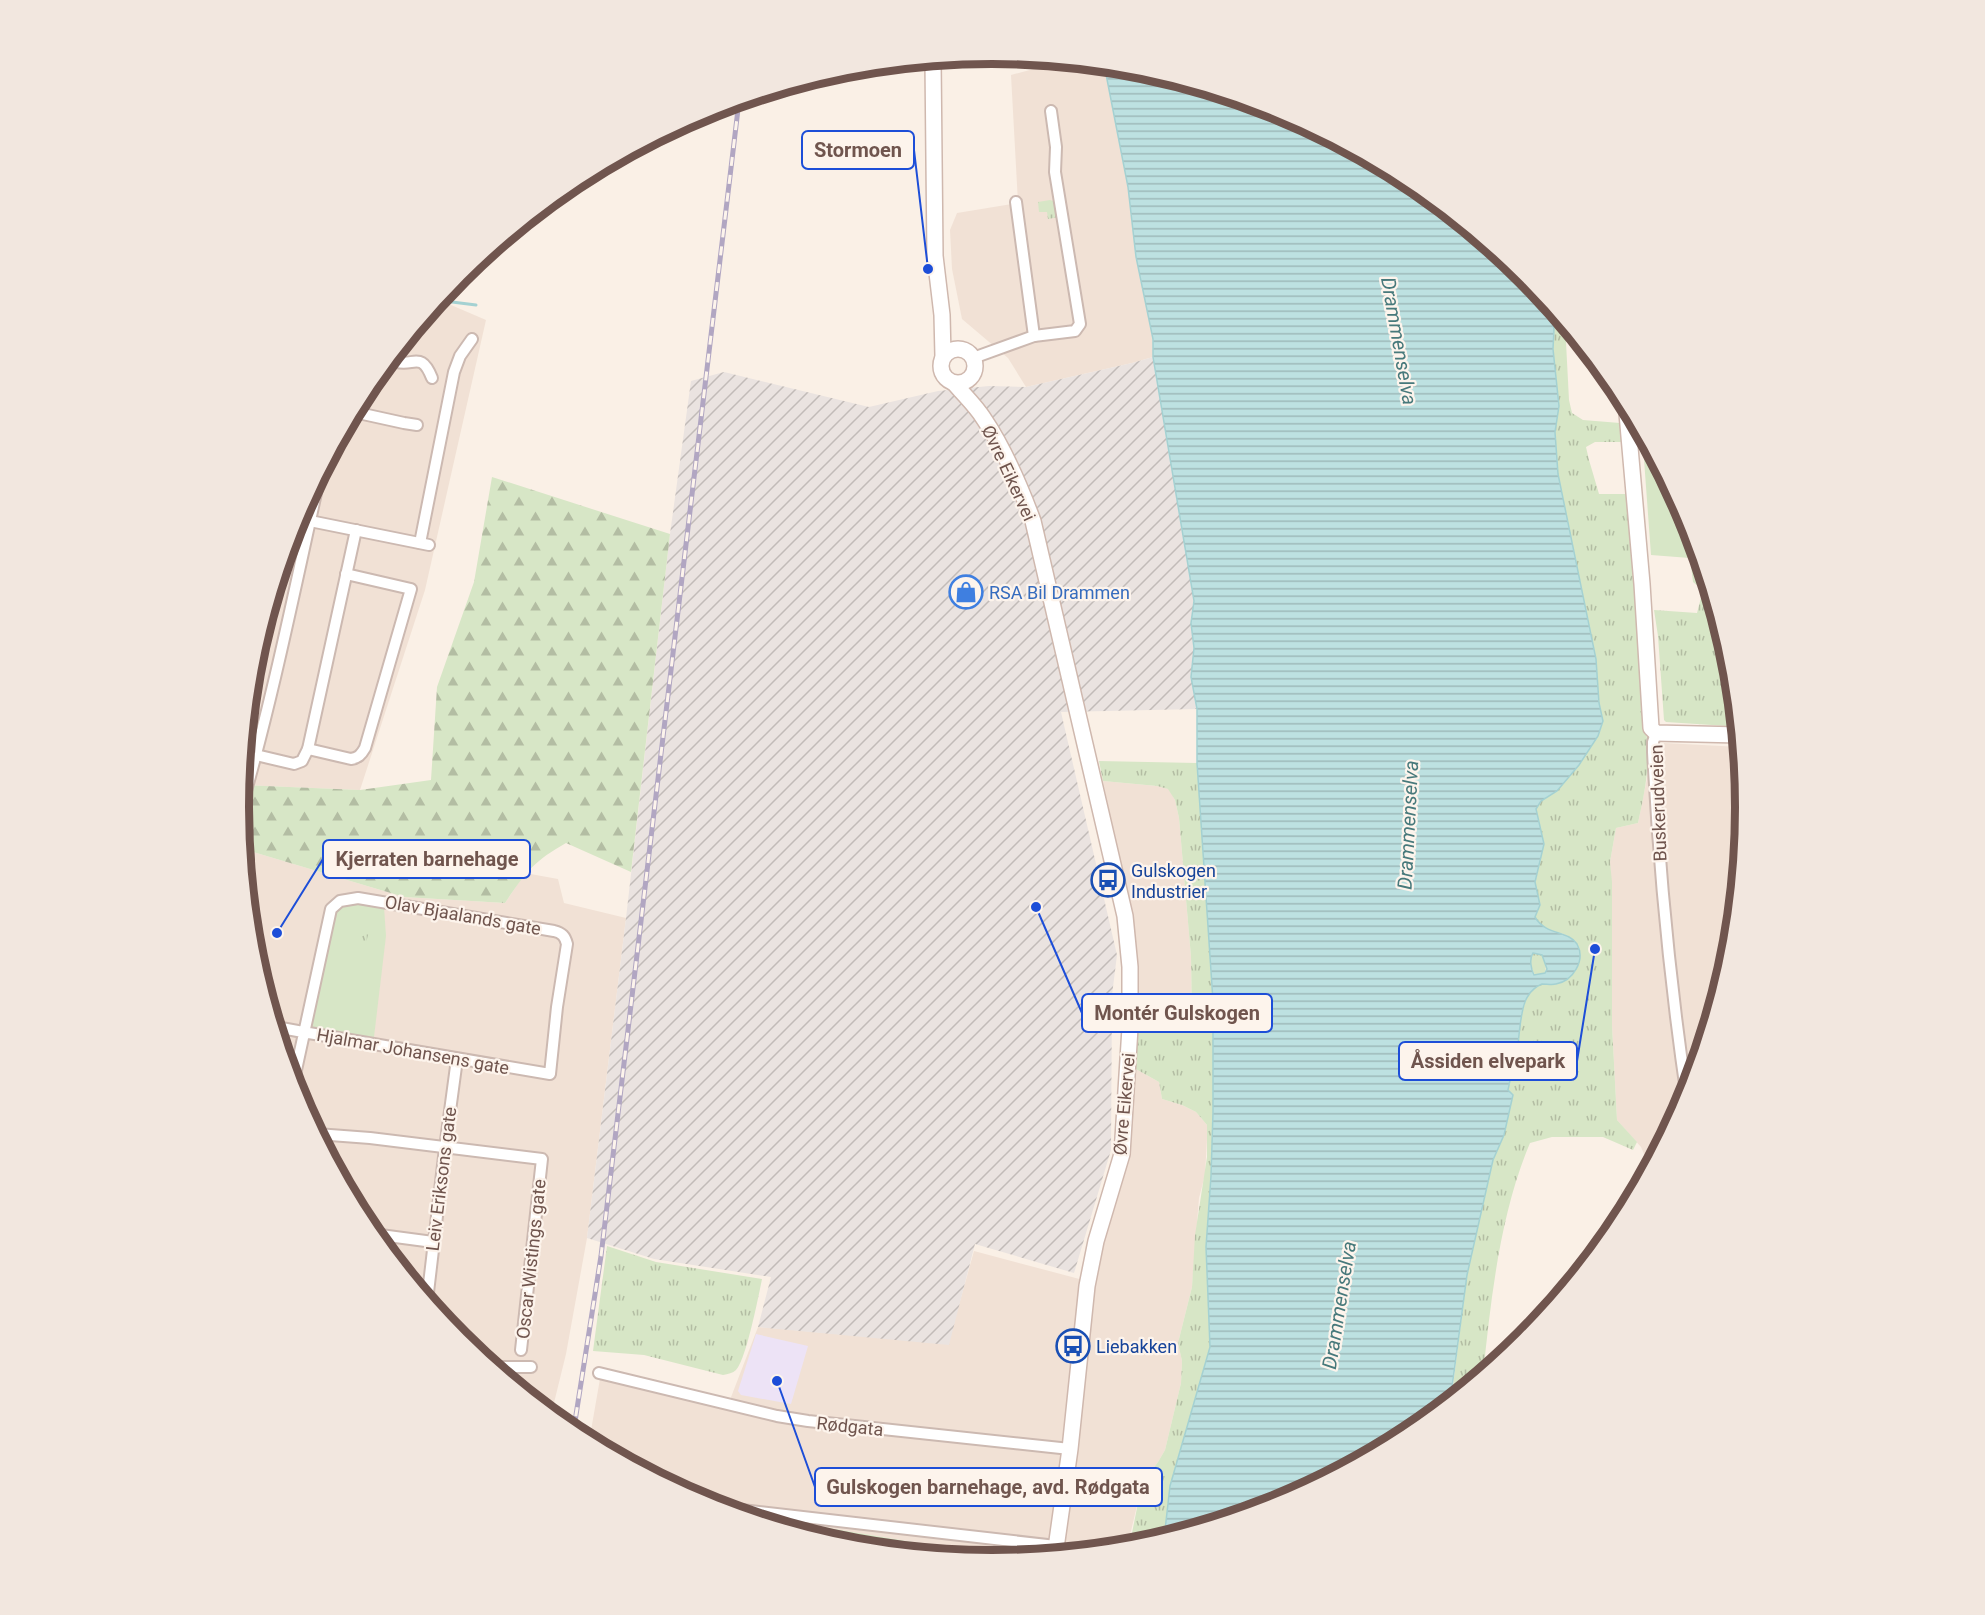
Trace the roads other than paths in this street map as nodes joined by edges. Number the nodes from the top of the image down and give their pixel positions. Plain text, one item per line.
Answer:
1 (933, 67) edge
2 (1051, 111) dead end
3 (1016, 202) dead end
4 (942, 315) junction
5 (1034, 336) junction
6 (472, 339) dead end
7 (960, 349) junction
8 (943, 356) junction
9 (973, 358) junction
10 (398, 362) edge
11 (973, 375) junction
12 (432, 378) dead end
13 (954, 383) junction
14 (363, 414) edge
15 (984, 418) junction
16 (1628, 423) edge
17 (417, 424) dead end
18 (313, 508) edge
19 (310, 521) junction
20 (356, 530) junction
21 (346, 574) junction
22 (1656, 733) junction
23 (1731, 735) edge
24 (308, 749) junction
25 (256, 755) junction
26 (250, 775) edge
27 (284, 1029) edge
28 (303, 1032) junction
29 (457, 1059) junction
30 (296, 1066) edge
31 (550, 1074) joint
32 (1684, 1078) edge
33 (326, 1135) edge
34 (445, 1148) junction
35 (386, 1236) edge
36 (433, 1242) junction
37 (428, 1290) edge
38 (521, 1350) dead end
39 (504, 1367) edge
40 (531, 1367) dead end
41 (599, 1373) dead end
42 (1070, 1449) junction
43 (759, 1512) edge
44 (1056, 1547) edge
45 (1045, 1549) edge

1 - 4 main road
2 - 5 street
3 - 5 street
4 - 7 main road
4 - 8 main road
5 - 9 street
6 - 20 street
7 - 8 main road
7 - 9 main road
8 - 13 main road
9 - 11 main road
10 - 12 street
11 - 13 main road
11 - 15 main road, Øvre Eikervei
13 - 15 main road, Øvre Eikervei
14 - 17 street
15 - 42 main road, Øvre Eikervei
16 - 22 main road, Buskerudveien
18 - 19 street
19 - 20 street
19 - 25 street
20 - 21 street
21 - 24 street
21 - 24 street
22 - 23 main road
22 - 32 street, Buskerudveien
24 - 25 street
25 - 26 street
27 - 28 street, Hjalmar Johansens gate
28 - 29 street, Hjalmar Johansens gate
28 - 30 street
28 - 31 street, Olav Bjaalands gate
29 - 31 street, Hjalmar Johansens gate
29 - 34 street, Leiv Eriksons gate
33 - 34 street
34 - 36 street, Leiv Eriksons gate
34 - 38 street, Oscar Wistings gate
35 - 36 street
36 - 37 street, Leiv Eriksons gate
39 - 40 street
41 - 42 street, Rødgata
42 - 44 main road, Øvre Eikervei
43 - 45 street

